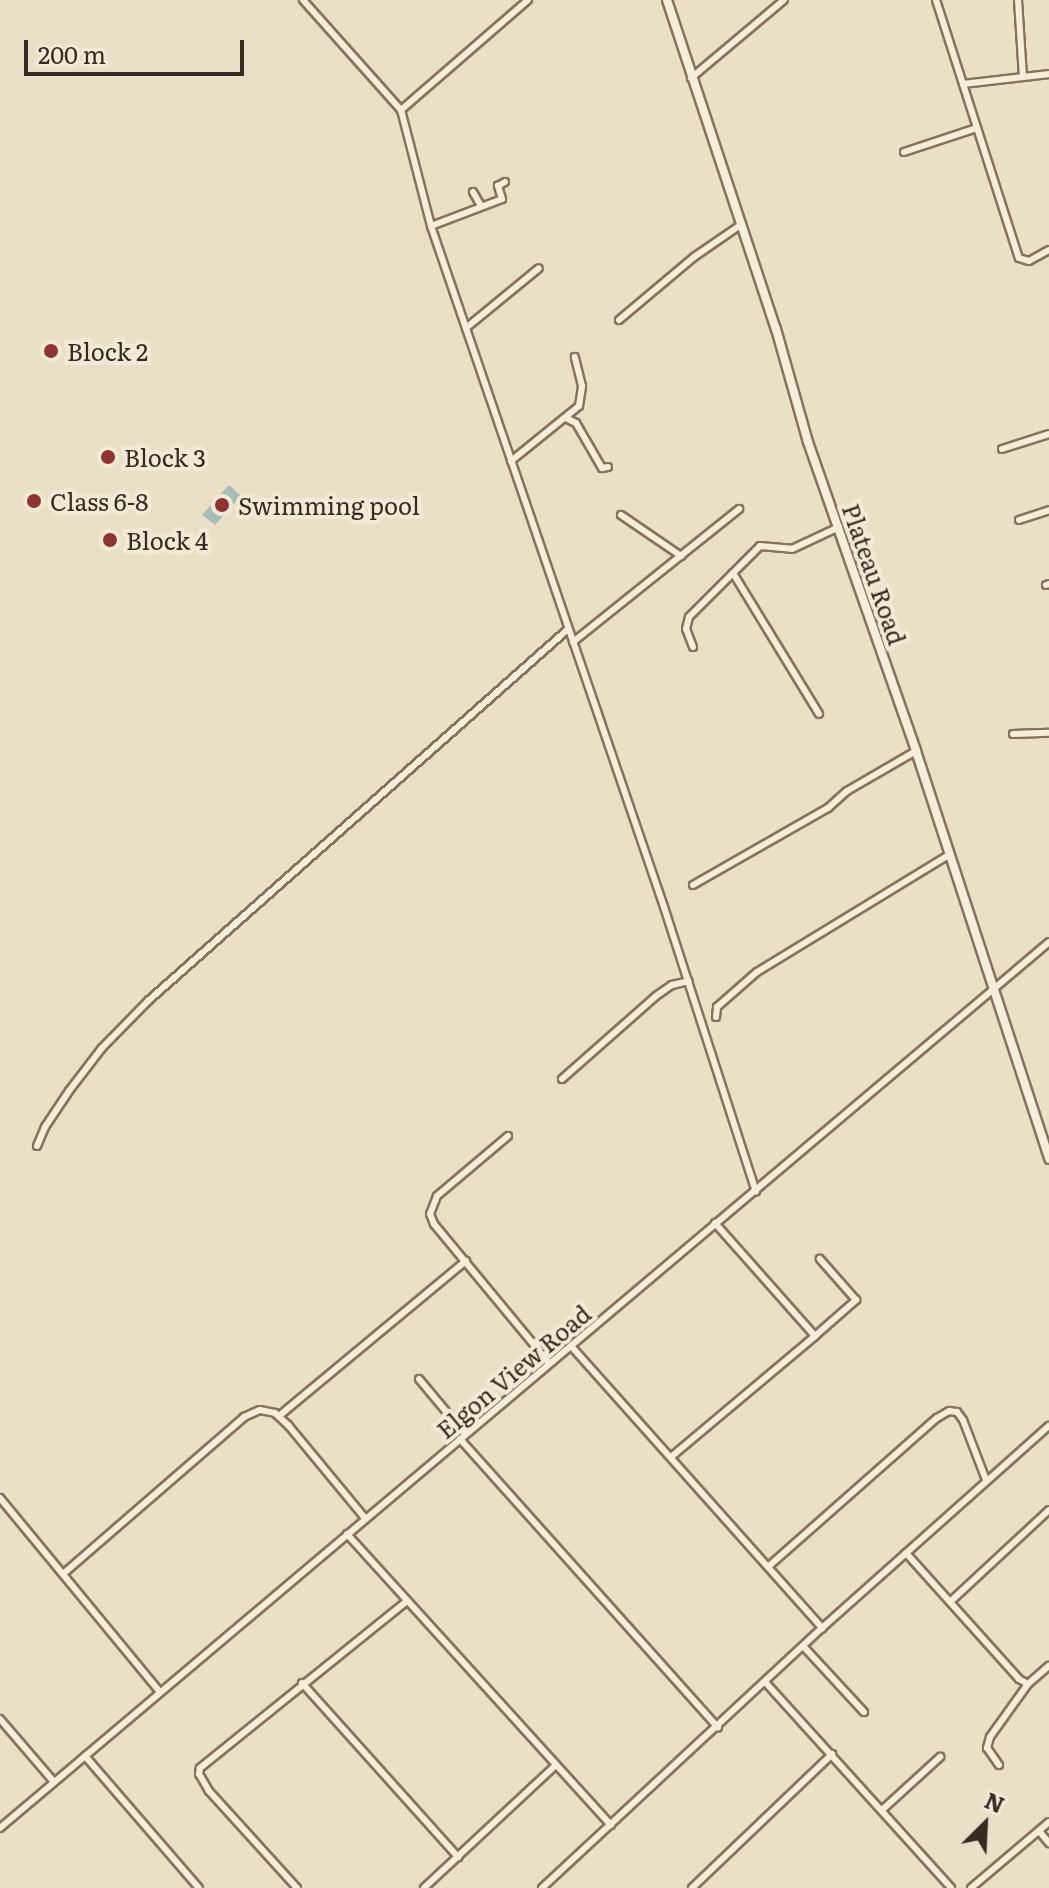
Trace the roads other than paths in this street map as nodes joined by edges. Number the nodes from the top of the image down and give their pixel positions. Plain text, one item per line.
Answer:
1 (303, 0) edge
2 (528, 0) edge
3 (667, 0) edge
4 (784, 0) edge
5 (936, 0) edge
6 (1018, 0) edge
7 (1049, 74) edge
8 (1023, 77) junction
9 (691, 78) junction
10 (963, 84) junction
11 (401, 110) junction
12 (977, 128) junction
13 (904, 152) dead end
14 (505, 182) dead end
15 (473, 192) dead end
16 (481, 206) junction
17 (742, 224) junction
18 (431, 226) junction
19 (1049, 250) edge
20 (539, 268) dead end
21 (619, 320) dead end
22 (466, 328) junction
23 (575, 357) dead end
24 (566, 418) junction
25 (1049, 434) edge
26 (1002, 449) dead end
27 (511, 461) junction
28 (608, 467) dead end
29 (739, 509) dead end
30 (1049, 510) edge
31 (621, 515) dead end
32 (1019, 520) dead end
33 (839, 527) junction
34 (681, 556) junction
35 (733, 573) junction
36 (567, 630) junction
37 (573, 642) junction
38 (693, 647) dead end
39 (819, 714) dead end
40 (1049, 733) edge
41 (1013, 734) dead end
42 (916, 751) junction
43 (950, 854) junction
44 (693, 885) dead end
45 (1049, 942) edge
46 (689, 981) junction
47 (992, 992) junction
48 (716, 1017) dead end
49 (562, 1079) dead end
50 (508, 1136) dead end
51 (37, 1146) dead end
52 (1049, 1159) edge
53 (756, 1192) junction
54 (715, 1223) junction
55 (820, 1259) dead end
56 (466, 1261) junction
57 (815, 1336) junction
58 (571, 1346) junction
59 (549, 1363) junction
60 (419, 1379) dead end
61 (279, 1416) junction
62 (1046, 1429) edge
63 (463, 1436) junction
64 (1049, 1437) edge
65 (671, 1457) junction
66 (986, 1480) junction
67 (1, 1502) edge
68 (1049, 1510) edge
69 (365, 1518) junction
70 (347, 1534) junction
71 (906, 1553) junction
72 (769, 1566) junction
73 (63, 1574) junction
74 (407, 1601) junction
75 (950, 1602) junction
76 (822, 1628) junction
77 (803, 1646) junction
78 (1049, 1666) edge
79 (302, 1683) junction
80 (766, 1683) junction
81 (1028, 1684) junction
82 (160, 1692) junction
83 (864, 1712) dead end
84 (0, 1719) edge
85 (718, 1728) junction
86 (832, 1754) junction
87 (85, 1756) junction
88 (940, 1757) dead end
89 (999, 1765) dead end
90 (555, 1766) junction
91 (54, 1782) junction
92 (882, 1810) junction
93 (1049, 1822) edge
94 (611, 1825) junction
95 (0, 1828) edge
96 (1039, 1831) junction
97 (1049, 1843) edge
98 (458, 1857) junction
99 (199, 1888) edge
100 (297, 1888) edge
101 (424, 1888) edge
102 (542, 1888) edge
103 (692, 1888) edge
104 (951, 1888) edge
105 (971, 1888) edge

1 - 11 street
2 - 11 street
3 - 9 street, Plateau Road
4 - 9 street
5 - 10 street
6 - 8 street
7 - 8 street
8 - 10 street
9 - 17 street, Plateau Road
10 - 12 street
11 - 18 street
12 - 13 street
12 - 19 street
14 - 16 street
15 - 16 street
16 - 18 street
17 - 21 street
17 - 33 street, Plateau Road
18 - 22 street
20 - 22 street
22 - 27 street
23 - 24 street
24 - 27 street
24 - 28 street
25 - 26 street
27 - 36 street
29 - 34 street
30 - 32 street
31 - 34 street
33 - 35 street
33 - 42 street, Plateau Road
34 - 37 street
35 - 38 street
35 - 39 street
36 - 37 street
36 - 51 street
37 - 46 street
40 - 41 street
42 - 43 street, Plateau Road
42 - 44 street
43 - 47 street, Plateau Road
43 - 48 street
45 - 47 street, Elgon View Road
46 - 49 street
46 - 53 street
47 - 52 street, Plateau Road
47 - 53 street, Elgon View Road
50 - 56 street
53 - 54 street, Elgon View Road
54 - 57 street
54 - 58 street, Elgon View Road
55 - 57 street
56 - 59 street
56 - 61 street
57 - 65 street
58 - 59 street, Elgon View Road
58 - 65 street
59 - 63 street, Elgon View Road
60 - 63 street
61 - 69 street
61 - 73 street
62 - 64 street
62 - 66 street
63 - 69 street, Elgon View Road
63 - 85 street
65 - 72 street
66 - 71 street
66 - 72 street
67 - 73 street
68 - 75 street
69 - 70 street, Elgon View Road
70 - 74 street
70 - 82 street, Elgon View Road
71 - 75 street
71 - 76 street
72 - 76 street
73 - 82 street
74 - 79 street
74 - 90 street
75 - 81 street
76 - 77 street
77 - 80 street
77 - 83 street
78 - 81 street
79 - 98 street
79 - 100 street
80 - 85 street
80 - 86 street
81 - 89 street
82 - 87 street, Elgon View Road
84 - 91 street
85 - 94 street
86 - 92 street
86 - 103 street
87 - 91 street, Elgon View Road
87 - 99 street
88 - 92 street
90 - 94 street
90 - 98 street
91 - 95 street, Elgon View Road
92 - 104 street
93 - 96 street
94 - 102 street
96 - 97 street
96 - 105 street
98 - 101 street

